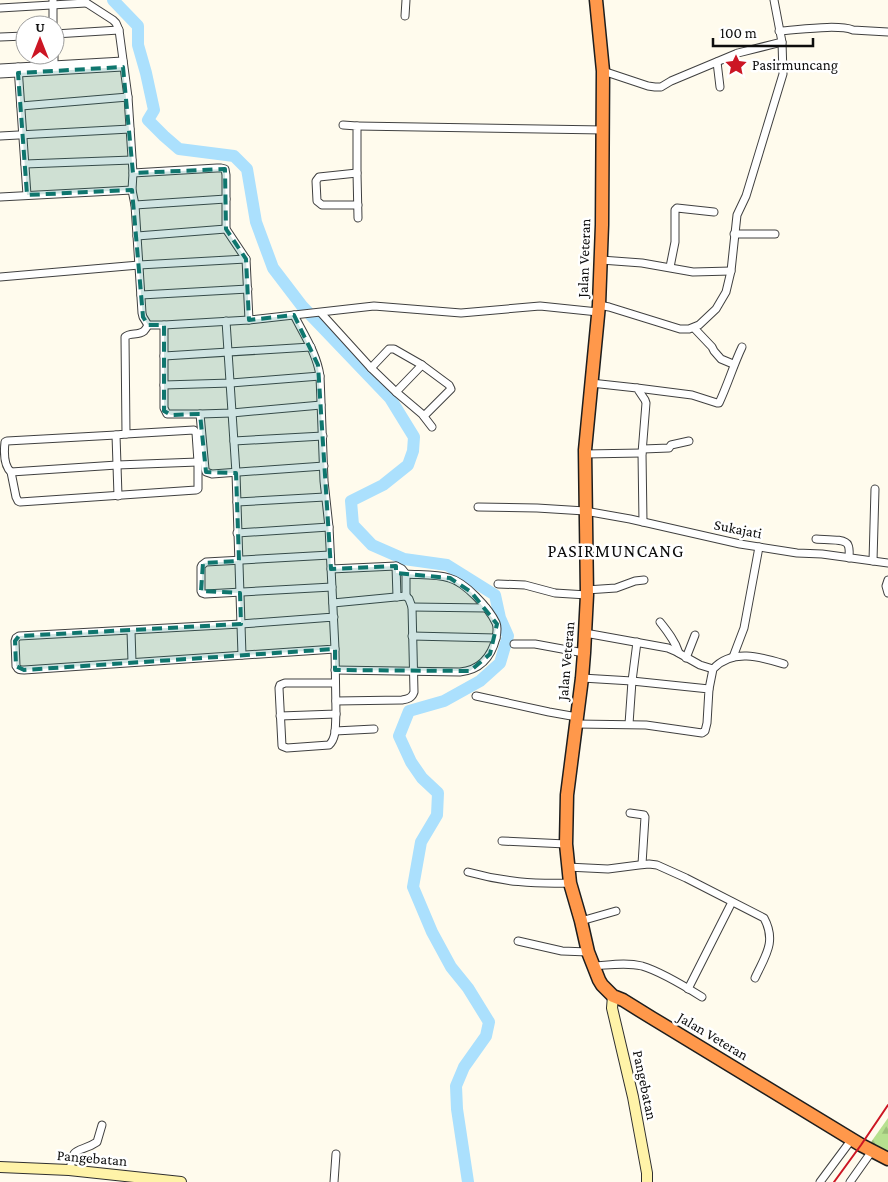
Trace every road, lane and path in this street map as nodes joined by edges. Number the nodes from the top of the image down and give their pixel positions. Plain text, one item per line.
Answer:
1 (406, 0) edge
2 (596, 0) edge
3 (774, 0) edge
4 (84, 1) edge
5 (53, 2) edge
6 (0, 8) edge
7 (53, 15) edge
8 (405, 16) dead end
9 (119, 30) junction
10 (779, 31) junction
11 (888, 32) edge
12 (65, 33) edge
13 (15, 36) edge
14 (0, 37) edge
15 (782, 42) junction
16 (716, 62) junction
17 (65, 64) edge
18 (123, 64) junction
19 (48, 65) edge
20 (0, 68) edge
21 (18, 70) junction
22 (603, 71) junction
23 (0, 74) edge
24 (720, 87) dead end
25 (128, 97) junction
26 (21, 106) junction
27 (343, 125) dead end
28 (357, 126) junction
29 (130, 128) junction
30 (604, 130) junction
31 (23, 135) junction
32 (0, 136) edge
33 (132, 160) junction
34 (25, 164) junction
35 (133, 173) junction
36 (357, 173) junction
37 (132, 190) junction
38 (27, 195) junction
39 (0, 197) edge
40 (226, 199) junction
41 (135, 205) junction
42 (358, 205) junction
43 (714, 212) dead end
44 (358, 218) dead end
45 (226, 229) junction
46 (734, 234) junction
47 (775, 234) dead end
48 (137, 236) junction
49 (246, 259) junction
50 (601, 260) junction
51 (139, 265) junction
52 (670, 267) junction
53 (731, 271) junction
54 (0, 277) edge
55 (248, 289) junction
56 (141, 295) junction
57 (599, 309) junction
58 (319, 313) junction
59 (297, 315) junction
60 (249, 320) junction
61 (226, 321) junction
62 (148, 324) junction
63 (164, 325) junction
64 (694, 328) junction
65 (311, 347) junction
66 (742, 347) dead end
67 (228, 353) junction
68 (164, 356) junction
69 (422, 364) junction
70 (734, 364) junction
71 (371, 368) junction
72 (320, 376) junction
73 (591, 382) junction
74 (230, 383) junction
75 (164, 385) junction
76 (638, 388) junction
77 (396, 392) junction
78 (321, 405) junction
79 (232, 413) junction
80 (200, 414) junction
81 (424, 416) junction
82 (432, 427) dead end
83 (126, 434) junction
84 (116, 435) junction
85 (323, 436) junction
86 (689, 441) dead end
87 (234, 442) junction
88 (642, 451) junction
89 (585, 454) junction
90 (198, 462) junction
91 (117, 465) junction
92 (324, 466) junction
93 (11, 472) junction
94 (236, 472) junction
95 (875, 489) dead end
96 (118, 496) junction
97 (326, 496) junction
98 (237, 502) junction
99 (478, 506) dead end
100 (585, 511) junction
101 (643, 522) junction
102 (329, 527) junction
103 (237, 533) junction
104 (816, 539) dead end
105 (759, 547) junction
106 (330, 556) junction
107 (849, 558) junction
108 (239, 561) junction
109 (873, 561) junction
110 (888, 563) edge
111 (396, 566) junction
112 (331, 569) junction
113 (406, 574) junction
114 (644, 580) dead end
115 (888, 580) edge
116 (498, 584) dead end
117 (332, 587) junction
118 (240, 593) junction
119 (586, 593) junction
120 (888, 593) edge
121 (406, 596) junction
122 (397, 597) junction
123 (333, 603) junction
124 (412, 608) junction
125 (486, 608) junction
126 (334, 617) junction
127 (660, 622) dead end
128 (241, 624) junction
129 (131, 631) junction
130 (585, 634) junction
131 (412, 636) junction
132 (695, 636) dead end
133 (496, 638) junction
134 (637, 642) junction
135 (514, 644) dead end
136 (334, 649) junction
137 (584, 653) junction
138 (680, 653) junction
139 (242, 655) junction
140 (733, 657) junction
141 (686, 658) junction
142 (132, 662) junction
143 (784, 664) dead end
144 (713, 669) junction
145 (335, 670) junction
146 (414, 671) junction
147 (582, 678) junction
148 (632, 681) junction
149 (335, 683) junction
150 (709, 689) junction
151 (476, 696) dead end
152 (336, 701) junction
153 (336, 714) junction
154 (280, 716) junction
155 (577, 721) junction
156 (629, 724) junction
157 (374, 729) dead end
158 (335, 731) junction
159 (630, 813) dead end
160 (502, 841) dead end
161 (566, 844) junction
162 (642, 864) junction
163 (568, 867) junction
164 (468, 872) dead end
165 (570, 883) junction
166 (732, 902) junction
167 (616, 911) dead end
168 (581, 921) junction
169 (518, 941) dead end
170 (588, 952) junction
171 (594, 966) junction
172 (755, 978) dead end
173 (688, 989) junction
174 (613, 996) junction
175 (702, 998) dead end
176 (102, 1125) dead end
177 (852, 1139) junction
178 (872, 1151) junction
179 (336, 1154) dead end
180 (888, 1160) edge
181 (0, 1167) edge
182 (69, 1170) junction
183 (180, 1182) edge
184 (334, 1182) edge
185 (647, 1182) edge
186 (820, 1182) edge
187 (850, 1182) edge

1 - 8 street
2 - 22 highway, Jalan Veteran
3 - 10 street
4 - 5 street
4 - 9 street
5 - 6 street
5 - 7 street
9 - 12 street
9 - 18 street
10 - 11 street
10 - 15 street
13 - 14 street
15 - 16 street
15 - 46 street
16 - 22 street
16 - 24 street
17 - 18 street
18 - 21 street
18 - 25 street
19 - 21 street
20 - 21 street
21 - 23 street
21 - 26 street
22 - 30 highway, Jalan Veteran
25 - 26 street
25 - 29 street
26 - 31 street
27 - 28 street
28 - 30 street
28 - 36 street
29 - 31 street
29 - 33 street
30 - 50 highway, Jalan Veteran
31 - 32 street
31 - 34 street
33 - 34 street
33 - 35 street
34 - 38 street
35 - 37 street
35 - 40 street
36 - 42 street
36 - 42 street
37 - 38 street
37 - 41 street
38 - 39 street
40 - 41 street
40 - 45 street
41 - 48 street
42 - 44 street
43 - 52 street
45 - 48 street
45 - 49 street
46 - 47 street
46 - 53 street
48 - 51 street
49 - 51 street
49 - 55 street
50 - 52 street
50 - 57 highway, Jalan Veteran
51 - 54 street
51 - 56 street
52 - 53 street
53 - 64 street
55 - 56 street
55 - 60 street
56 - 62 street
57 - 58 street
57 - 64 street
57 - 73 highway, Jalan Veteran
58 - 59 street
58 - 71 street
59 - 60 street
59 - 65 street
60 - 61 street
61 - 63 street
61 - 67 street
62 - 63 street
62 - 83 street
63 - 68 street
64 - 70 street
65 - 67 street
65 - 72 street
66 - 70 street
67 - 68 street
67 - 74 street
68 - 75 street
69 - 71 street
69 - 77 street
69 - 81 street
70 - 76 street
71 - 77 street
72 - 74 street
72 - 78 street
73 - 76 street
73 - 89 highway, Jalan Veteran
74 - 75 street
74 - 79 street
75 - 80 street
76 - 88 street
77 - 81 street
78 - 79 street
78 - 85 street
79 - 80 street
79 - 87 street
80 - 94 street
81 - 82 street
83 - 84 street
83 - 90 street
84 - 91 street
84 - 93 street
85 - 87 street
85 - 92 street
86 - 88 street
87 - 94 street
88 - 89 street
88 - 101 street
89 - 100 highway, Jalan Veteran
90 - 91 street
90 - 96 street
91 - 93 street
91 - 96 street
92 - 94 street
92 - 97 street
93 - 96 street
94 - 98 street
95 - 109 street
97 - 98 street
97 - 102 street
98 - 103 street
99 - 100 street, Sukajati
100 - 101 street, Sukajati
100 - 119 highway, Jalan Veteran
101 - 105 street, Sukajati
102 - 103 street
102 - 106 street
103 - 108 street
104 - 107 street
105 - 107 street, Sukajati
105 - 140 street
106 - 108 street
106 - 112 street
107 - 109 street, Sukajati
108 - 118 street
108 - 118 street
109 - 110 street, Sukajati
111 - 112 street
111 - 113 street
111 - 122 street
112 - 117 street
113 - 121 street
113 - 125 street
114 - 119 street
115 - 120 street
116 - 119 street
117 - 118 street
117 - 123 street
118 - 128 street
119 - 130 highway, Jalan Veteran
121 - 122 street
121 - 124 street
122 - 123 street
123 - 126 street
124 - 125 street
124 - 131 street
125 - 133 street
126 - 128 street
126 - 136 street
127 - 138 street
128 - 129 street
128 - 139 street
129 - 142 street
129 - 142 street
130 - 134 street
130 - 137 highway, Jalan Veteran
131 - 133 street
131 - 146 street
132 - 141 street
133 - 146 street
134 - 138 street
134 - 148 street
135 - 137 street
136 - 139 street
136 - 145 street
137 - 147 highway, Jalan Veteran
138 - 141 street
139 - 142 street
140 - 143 street
140 - 144 street
141 - 144 street
144 - 150 street
145 - 146 street
145 - 149 street
146 - 152 street
147 - 148 street
147 - 155 highway, Jalan Veteran
148 - 150 street
148 - 156 street
149 - 152 street
149 - 154 street
150 - 156 street
151 - 155 street
152 - 153 street
153 - 154 street
153 - 158 street
154 - 158 street
155 - 156 street
155 - 161 highway, Jalan Veteran
157 - 158 street
159 - 162 street
160 - 161 street
161 - 163 highway, Jalan Veteran
162 - 163 street
162 - 166 street
163 - 165 highway, Jalan Veteran
164 - 165 street
165 - 168 highway, Jalan Veteran
166 - 172 street
166 - 173 street
167 - 168 street
168 - 170 highway, Jalan Veteran
169 - 170 street
170 - 171 highway, Jalan Veteran
171 - 173 street
171 - 174 highway, Jalan Veteran
173 - 175 street
174 - 177 highway, Jalan Veteran
174 - 185 street, Pangebatan
176 - 182 street
177 - 178 highway, Jalan Veteran
177 - 186 street
178 - 180 highway, Jalan Veteran
178 - 187 street
179 - 184 street
181 - 182 street, Pangebatan
182 - 183 street, Pangebatan

